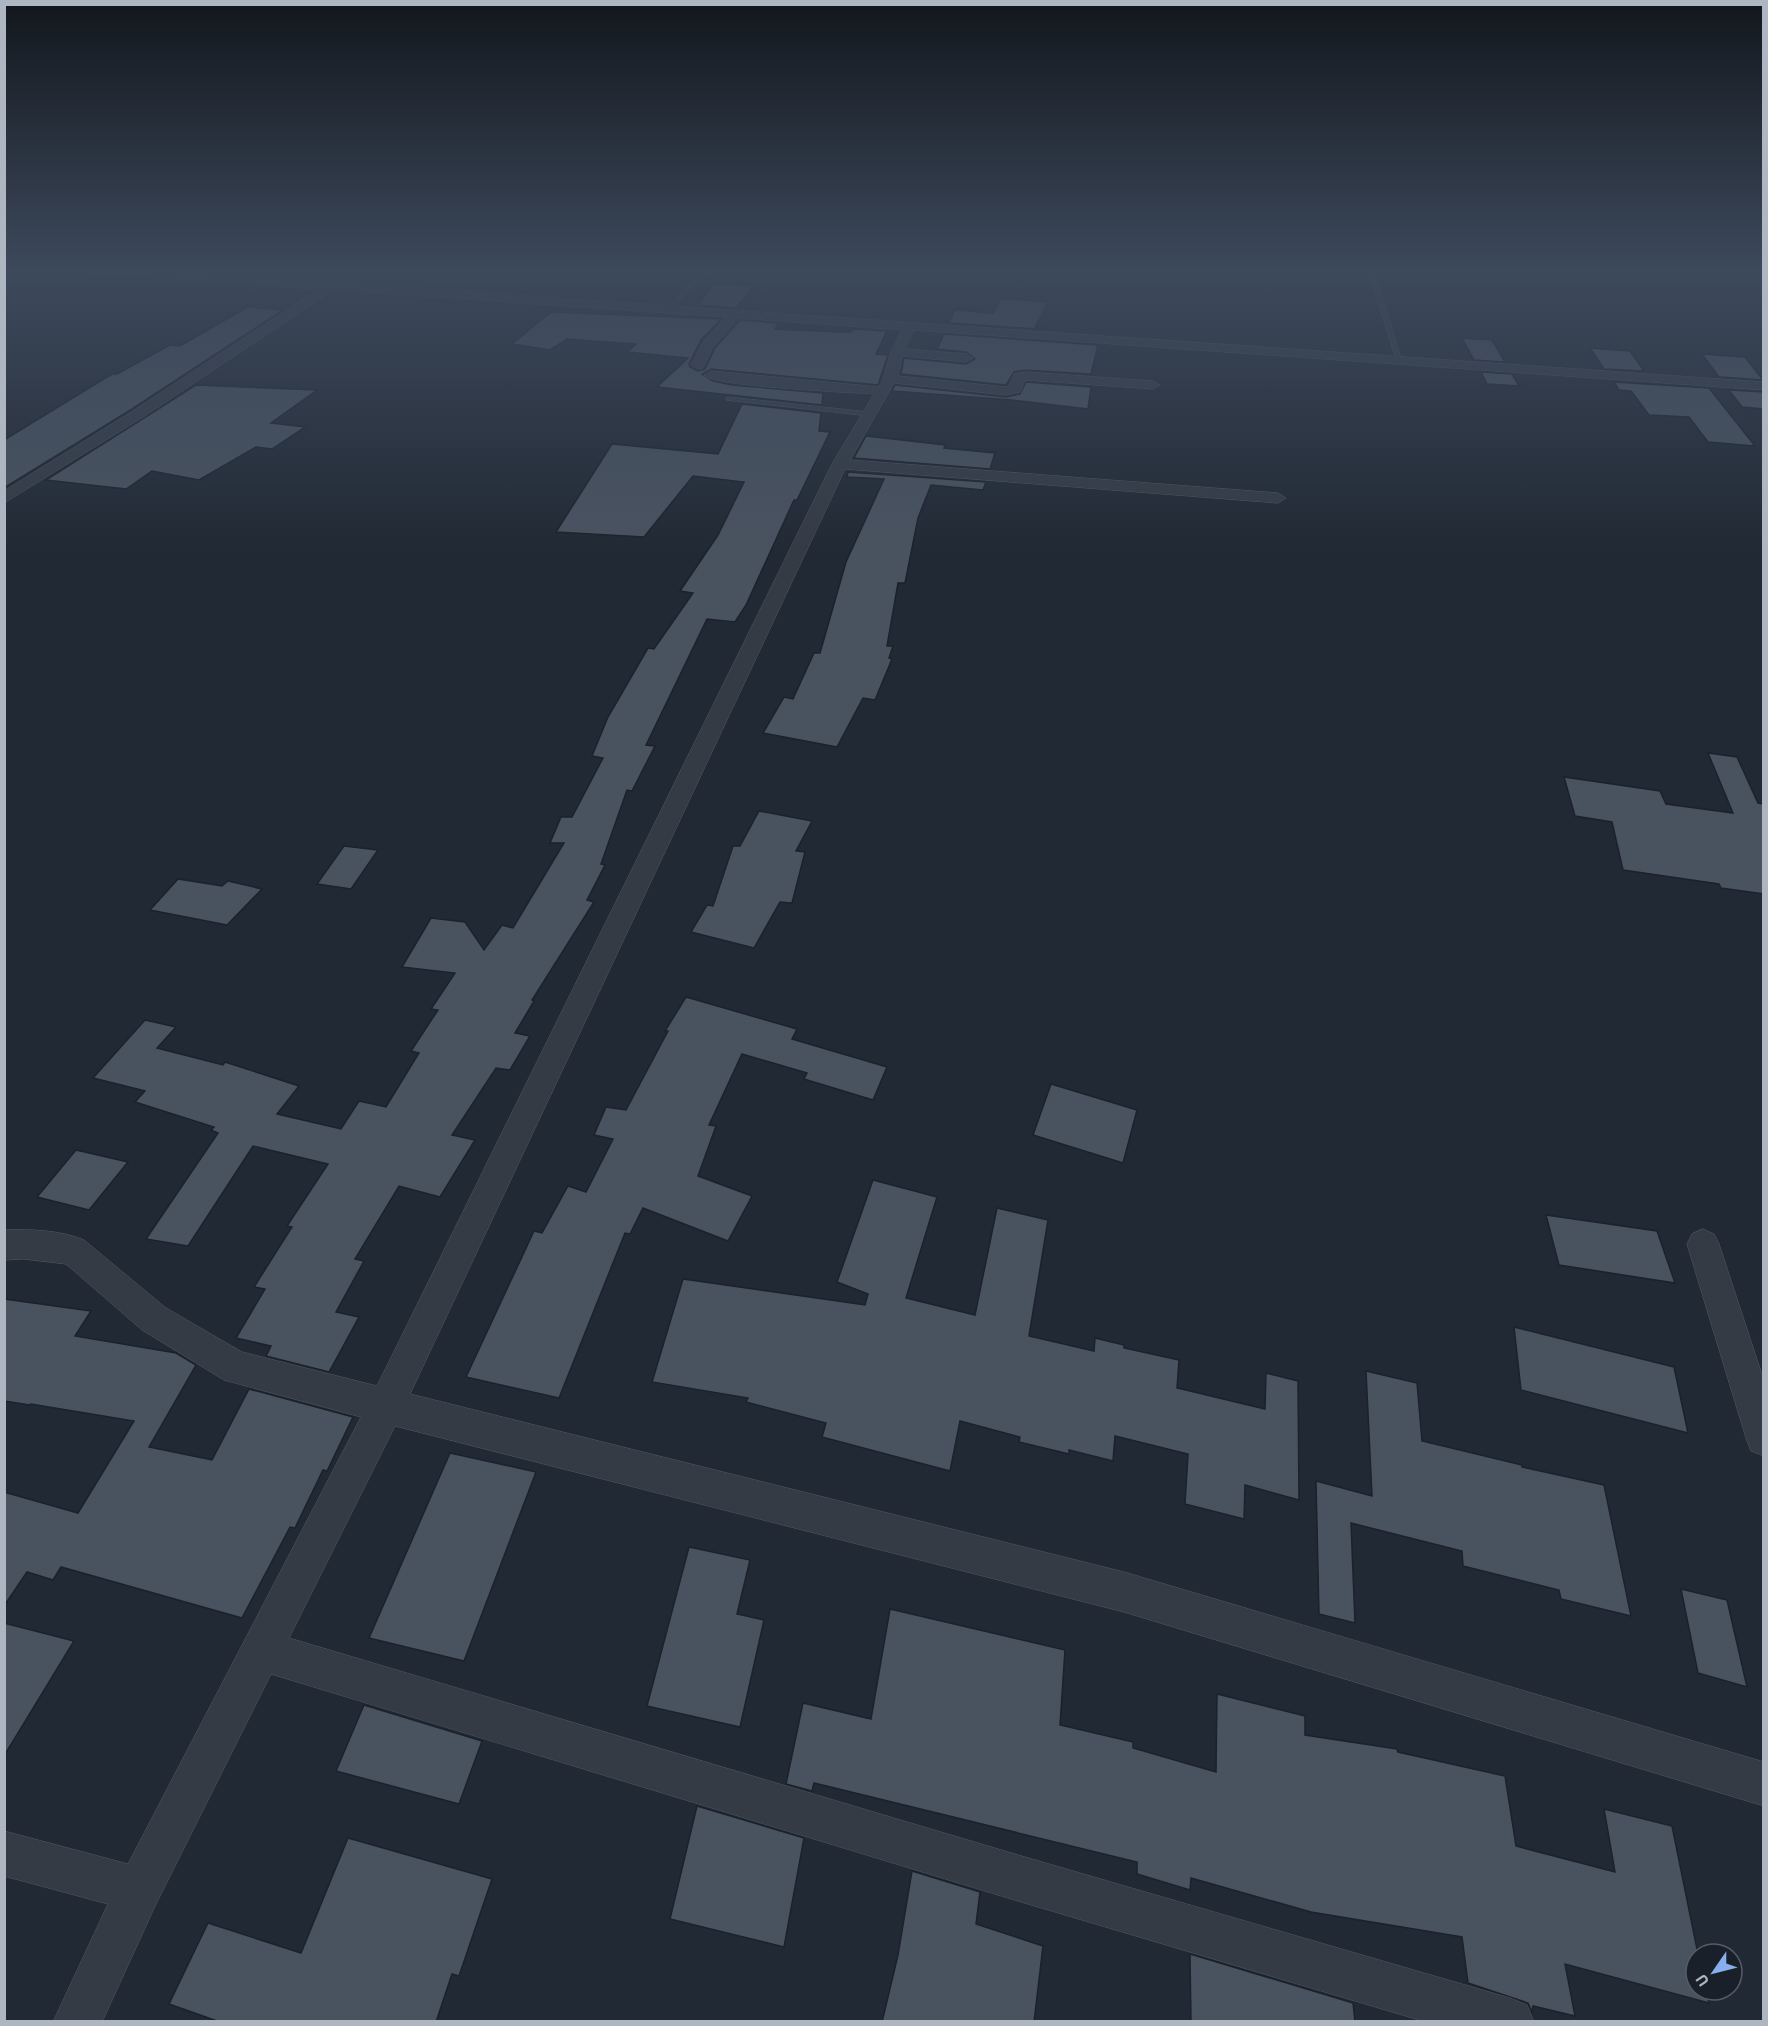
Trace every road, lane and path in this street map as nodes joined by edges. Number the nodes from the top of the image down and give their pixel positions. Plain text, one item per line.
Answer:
1 (214, 364) edge
2 (894, 364) edge
3 (1436, 364) edge
4 (711, 375) dead end
5 (887, 385) junction
6 (1153, 385) dead end
7 (1763, 387) edge
8 (728, 399) dead end
9 (869, 414) junction
10 (840, 464) junction
11 (4, 498) edge
12 (1278, 498) dead end
13 (1703, 1244) dead end
14 (4, 1245) edge
15 (386, 1406) junction
16 (1764, 1438) edge
17 (260, 1650) junction
18 (1764, 1784) edge
19 (4, 1853) edge
20 (139, 1890) junction
21 (77, 2022) edge
22 (1509, 2022) edge

1 - 11 street
2 - 5 street
3 - 7 street
4 - 5 street
5 - 6 street
5 - 9 street
8 - 9 lane
9 - 10 street
10 - 12 street
10 - 15 street
13 - 16 street
14 - 15 street
15 - 17 street
15 - 18 street
17 - 20 street
17 - 22 street
19 - 20 street
20 - 21 street

